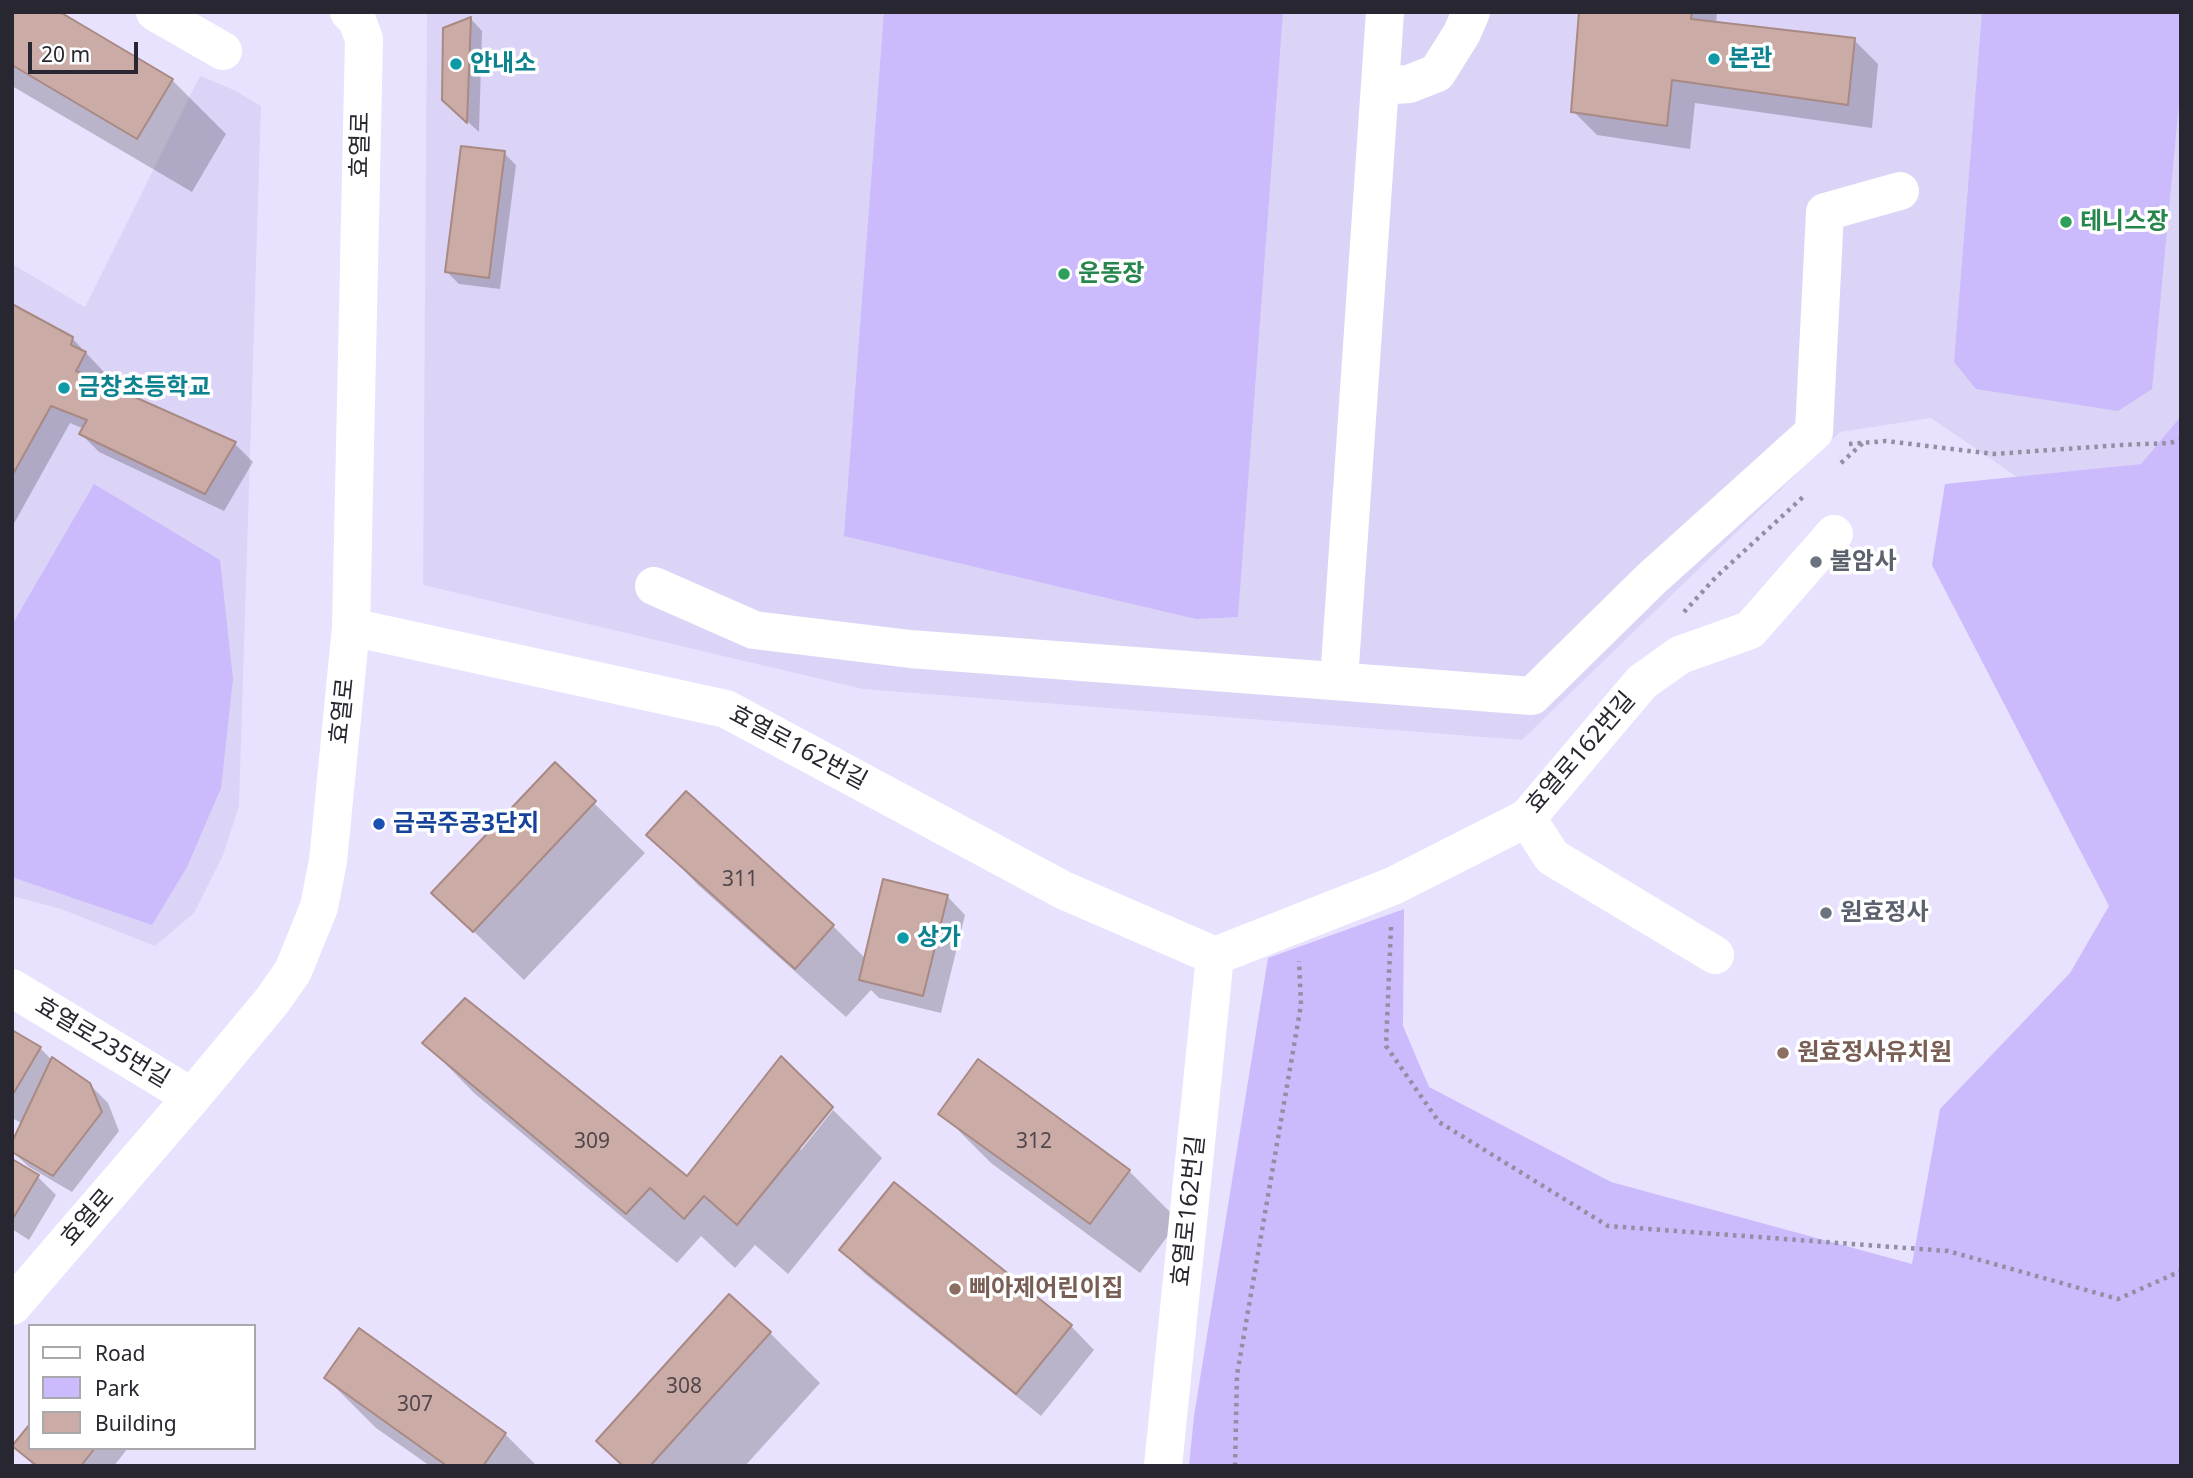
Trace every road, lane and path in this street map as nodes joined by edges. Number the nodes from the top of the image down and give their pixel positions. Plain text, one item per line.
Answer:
1 (155, 12) edge
2 (349, 12) edge
3 (1385, 12) edge
4 (1471, 12) edge
5 (223, 51) dead end
6 (1380, 86) junction
7 (1900, 191) dead end
8 (2181, 440) edge
9 (1792, 453) junction
10 (1834, 534) dead end
11 (654, 586) dead end
12 (351, 626) junction
13 (1339, 680) junction
14 (1527, 818) junction
15 (1392, 887) junction
16 (1297, 923) junction
17 (1715, 955) dead end
18 (1215, 956) junction
19 (12, 988) edge
20 (192, 1097) junction
21 (2181, 1271) edge
22 (12, 1306) edge
23 (1163, 1466) edge
24 (1235, 1466) edge

1 - 5 street
2 - 12 street, 효열로
3 - 6 street
4 - 6 street
6 - 13 street
7 - 9 street
8 - 9 path
9 - 13 street
10 - 14 street, 효열로162번길
11 - 13 street
12 - 18 street, 효열로162번길
12 - 20 street, 효열로
14 - 15 street, 효열로162번길
14 - 17 street
15 - 16 street, 효열로162번길
15 - 21 path
16 - 18 street, 효열로162번길
16 - 24 path
18 - 23 street, 효열로162번길
19 - 20 street, 효열로235번길
20 - 22 street, 효열로

